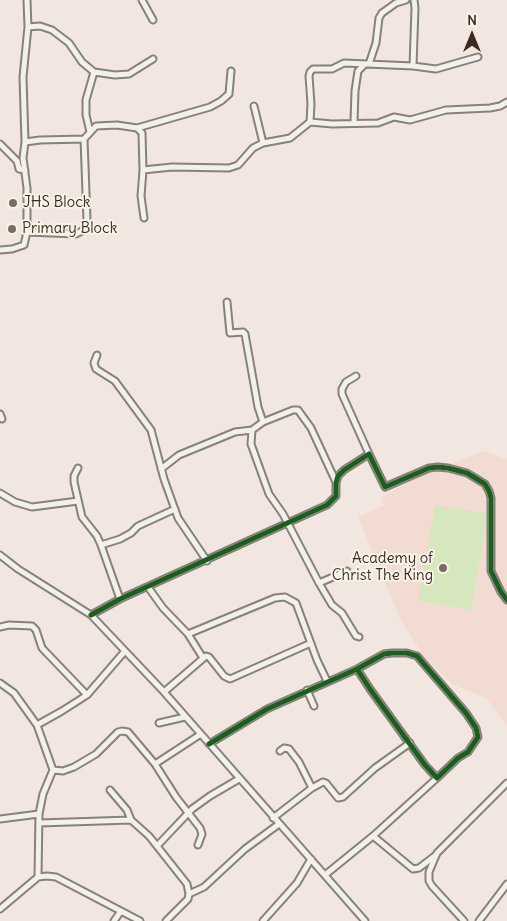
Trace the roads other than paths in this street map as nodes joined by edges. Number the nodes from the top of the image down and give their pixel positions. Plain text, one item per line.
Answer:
1 (27, 0) edge
2 (142, 0) edge
3 (406, 0) edge
4 (414, 0) edge
5 (153, 20) dead end
6 (28, 28) junction
7 (478, 57) dead end
8 (153, 59) dead end
9 (367, 64) junction
10 (413, 66) junction
11 (231, 71) dead end
12 (94, 72) junction
13 (507, 102) edge
14 (254, 106) dead end
15 (310, 122) junction
16 (354, 122) junction
17 (137, 128) junction
18 (90, 132) junction
19 (84, 140) junction
20 (25, 142) junction
21 (263, 143) junction
22 (0, 144) edge
23 (25, 170) junction
24 (143, 170) junction
25 (144, 218) dead end
26 (27, 232) junction
27 (0, 250) edge
28 (227, 302) dead end
29 (97, 355) dead end
30 (356, 376) dead end
31 (263, 422) junction
32 (252, 430) junction
33 (369, 454) junction
34 (78, 468) dead end
35 (161, 469) junction
36 (336, 483) junction
37 (0, 494) edge
38 (78, 500) junction
39 (175, 509) junction
40 (287, 524) junction
41 (101, 545) junction
42 (0, 555) edge
43 (207, 561) junction
44 (347, 571) dead end
45 (319, 583) junction
46 (148, 587) junction
47 (120, 599) junction
48 (507, 600) edge
49 (92, 615) junction
50 (0, 627) edge
51 (188, 634) junction
52 (359, 637) dead end
53 (311, 643) junction
54 (124, 651) junction
55 (203, 658) junction
56 (357, 669) junction
57 (327, 681) junction
58 (0, 683) edge
59 (306, 690) junction
60 (164, 692) junction
61 (86, 695) junction
62 (314, 706) dead end
63 (185, 717) junction
64 (159, 723) dead end
65 (37, 725) junction
66 (201, 734) junction
67 (410, 743) junction
68 (209, 744) junction
69 (280, 751) dead end
70 (155, 764) junction
71 (53, 770) junction
72 (437, 778) junction
73 (239, 779) junction
74 (507, 783) edge
75 (312, 788) junction
76 (110, 790) dead end
77 (39, 814) junction
78 (188, 814) junction
79 (273, 818) junction
80 (0, 819) edge
81 (131, 820) junction
82 (39, 823) junction
83 (279, 824) junction
84 (373, 836) junction
85 (198, 845) dead end
86 (157, 846) junction
87 (437, 853) junction
88 (310, 859) junction
89 (325, 875) junction
90 (38, 877) junction
91 (507, 884) edge
92 (189, 894) junction
93 (0, 909) edge
94 (121, 911) junction
95 (114, 921) edge
96 (140, 921) edge
97 (166, 921) edge
98 (263, 921) edge
99 (365, 921) edge
100 (464, 921) edge
101 (479, 921) edge

1 - 6 street
2 - 5 street
3 - 9 street
4 - 10 street
6 - 12 street
6 - 20 street
7 - 10 street
8 - 12 street
9 - 10 street
9 - 15 street
9 - 16 street
11 - 17 street
12 - 18 street
13 - 16 street
14 - 21 street
15 - 16 street
15 - 21 street
17 - 18 street
17 - 24 street
18 - 19 street
19 - 20 street
19 - 26 street
20 - 23 street
21 - 24 street
22 - 23 street
23 - 26 street
24 - 25 street
26 - 27 street
28 - 31 street
29 - 35 street
30 - 33 street
31 - 32 street
31 - 36 street
32 - 35 street
32 - 40 street
33 - 36 street
33 - 48 street
34 - 38 street
35 - 39 street
36 - 40 street
37 - 38 street
38 - 41 street
39 - 41 street
39 - 43 street
40 - 43 street
40 - 45 street
41 - 47 street
42 - 49 street
43 - 46 street
44 - 45 street
45 - 52 street
46 - 47 street
46 - 51 street
47 - 49 street
49 - 54 street
50 - 61 street
51 - 53 street
51 - 55 street
53 - 55 street
53 - 57 street
54 - 60 street
54 - 61 street
55 - 60 street
56 - 57 street
56 - 67 street
56 - 72 street
57 - 59 street
58 - 65 street
59 - 62 street
59 - 68 street
60 - 63 street
61 - 65 street
63 - 64 street
63 - 66 street
65 - 71 street
66 - 68 street
66 - 70 street
67 - 72 street
67 - 75 street
68 - 73 street
69 - 75 street
70 - 71 street
70 - 78 street
71 - 77 street
72 - 84 street
73 - 78 street
73 - 79 street
74 - 87 street
75 - 79 street
76 - 81 street
77 - 80 street
77 - 82 street
78 - 85 street
78 - 86 street
79 - 83 street
81 - 82 street
81 - 86 street
82 - 90 street
83 - 88 street
83 - 92 street
84 - 87 street
84 - 89 street
86 - 92 street
87 - 100 street
88 - 89 street
88 - 98 street
89 - 99 street
90 - 93 street
90 - 94 street
91 - 101 street
92 - 97 street
94 - 95 street
94 - 96 street

